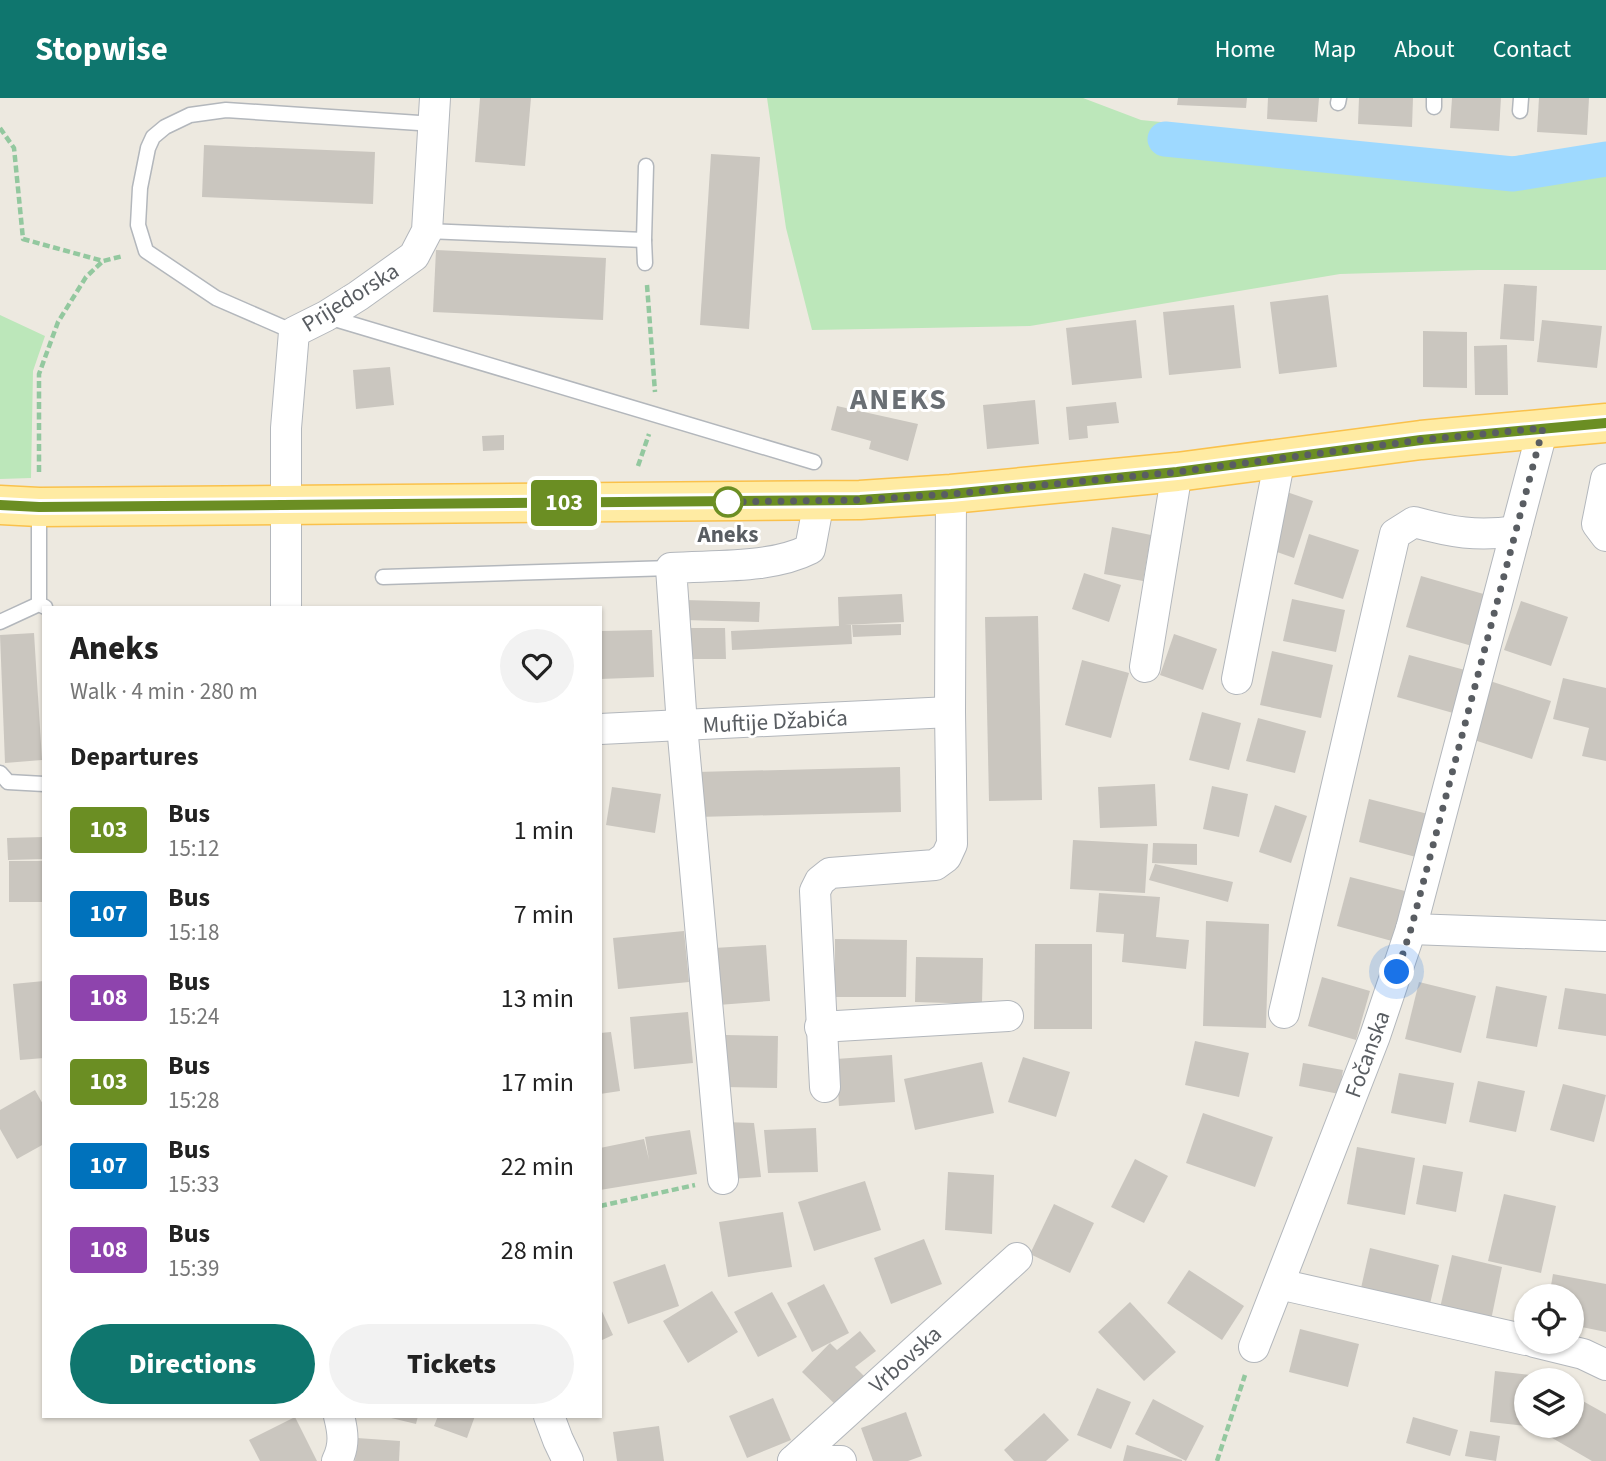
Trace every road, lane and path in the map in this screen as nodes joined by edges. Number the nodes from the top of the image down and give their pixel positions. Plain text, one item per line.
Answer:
1 (435, 111) edge
2 (0, 128) edge
3 (646, 166) dead end
4 (428, 231) junction
5 (643, 240) junction
6 (645, 263) dead end
7 (327, 316) junction
8 (294, 332) junction
9 (1606, 423) edge
10 (1543, 428) junction
11 (1280, 458) junction
12 (814, 462) dead end
13 (1177, 472) junction
14 (1606, 479) edge
15 (951, 494) junction
16 (819, 501) junction
17 (285, 503) junction
18 (0, 505) edge
19 (39, 507) junction
20 (1516, 531) junction
21 (1606, 536) edge
22 (671, 568) junction
23 (383, 577) dead end
24 (42, 606) edge
25 (286, 606) edge
26 (0, 622) edge
27 (1146, 667) dead end
28 (1237, 680) dead end
29 (950, 712) junction
30 (682, 725) junction
31 (602, 729) edge
32 (0, 774) edge
33 (42, 784) edge
34 (1411, 929) junction
35 (1606, 936) edge
36 (1284, 1013) dead end
37 (1007, 1016) dead end
38 (820, 1027) junction
39 (825, 1087) dead end
40 (723, 1179) joint
41 (602, 1206) edge
42 (1017, 1258) dead end
43 (1279, 1284) junction
44 (1514, 1337) edge
45 (1254, 1347) joint
46 (1583, 1354) edge
47 (1606, 1365) edge
48 (339, 1418) edge
49 (550, 1418) edge
50 (337, 1461) edge
51 (569, 1461) edge
52 (793, 1461) edge
53 (841, 1461) edge
54 (1217, 1461) edge

1 - 4 street
1 - 8 lane
2 - 19 path
3 - 5 lane
4 - 5 lane
4 - 7 street, Prijedorska
5 - 6 lane
7 - 8 street, Prijedorska
7 - 12 lane
8 - 17 street, Prijedorska
9 - 10 main road
10 - 11 main road
10 - 20 street, Fočanska
11 - 13 main road
11 - 28 street
13 - 15 main road
13 - 27 street
14 - 21 street
15 - 16 main road
15 - 29 street
16 - 17 main road
16 - 22 street
17 - 19 main road
17 - 25 street
18 - 19 main road
19 - 24 lane
20 - 34 street, Fočanska
20 - 36 street
22 - 23 lane
22 - 30 street
24 - 26 lane
29 - 30 street, Muftije Džabića
29 - 38 street
30 - 31 street, Muftije Džabića
30 - 40 street
32 - 33 lane
34 - 35 street
34 - 43 street, Fočanska
37 - 38 street
38 - 39 street
40 - 41 path
42 - 52 street, Vrbovska
43 - 44 street
43 - 45 street, Fočanska
45 - 54 path
46 - 47 street
48 - 50 street
49 - 51 street
52 - 53 street, Vrbovska

